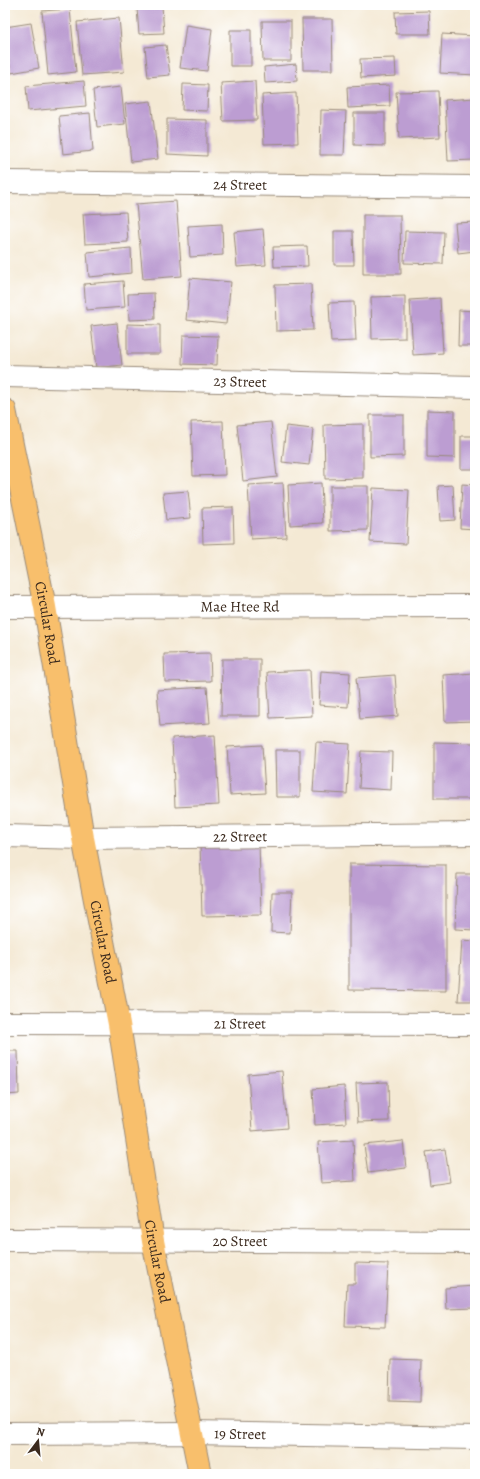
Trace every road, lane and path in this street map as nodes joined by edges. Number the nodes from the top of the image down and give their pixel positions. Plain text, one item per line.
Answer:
1 (5, 182) edge
2 (475, 187) edge
3 (5, 376) edge
4 (475, 388) edge
5 (5, 410) edge
6 (475, 606) edge
7 (5, 607) edge
8 (45, 607) junction
9 (475, 834) edge
10 (5, 836) edge
11 (83, 838) junction
12 (5, 1023) edge
13 (119, 1024) junction
14 (475, 1024) edge
15 (5, 1240) edge
16 (153, 1240) junction
17 (475, 1242) edge
18 (193, 1433) junction
19 (5, 1434) edge
20 (475, 1438) edge
21 (200, 1474) edge

1 - 2 street, 24 Street
3 - 4 street, 23 Street
5 - 8 main road, Circular Road
6 - 8 street, Mae Htee Rd
7 - 8 street, Mae Htee Rd
8 - 11 main road, Circular Road
9 - 11 street, 22 Street
10 - 11 street, 22 Street
11 - 13 main road, Circular Road
12 - 13 street, 21 Street
13 - 14 street, 21 Street
13 - 16 main road, Circular Road
15 - 16 street, 20 Street
16 - 17 street, 20 Street
16 - 18 main road, Circular Road
18 - 19 street, 19 Street
18 - 20 street, 19 Street
18 - 21 main road, Circular Road

